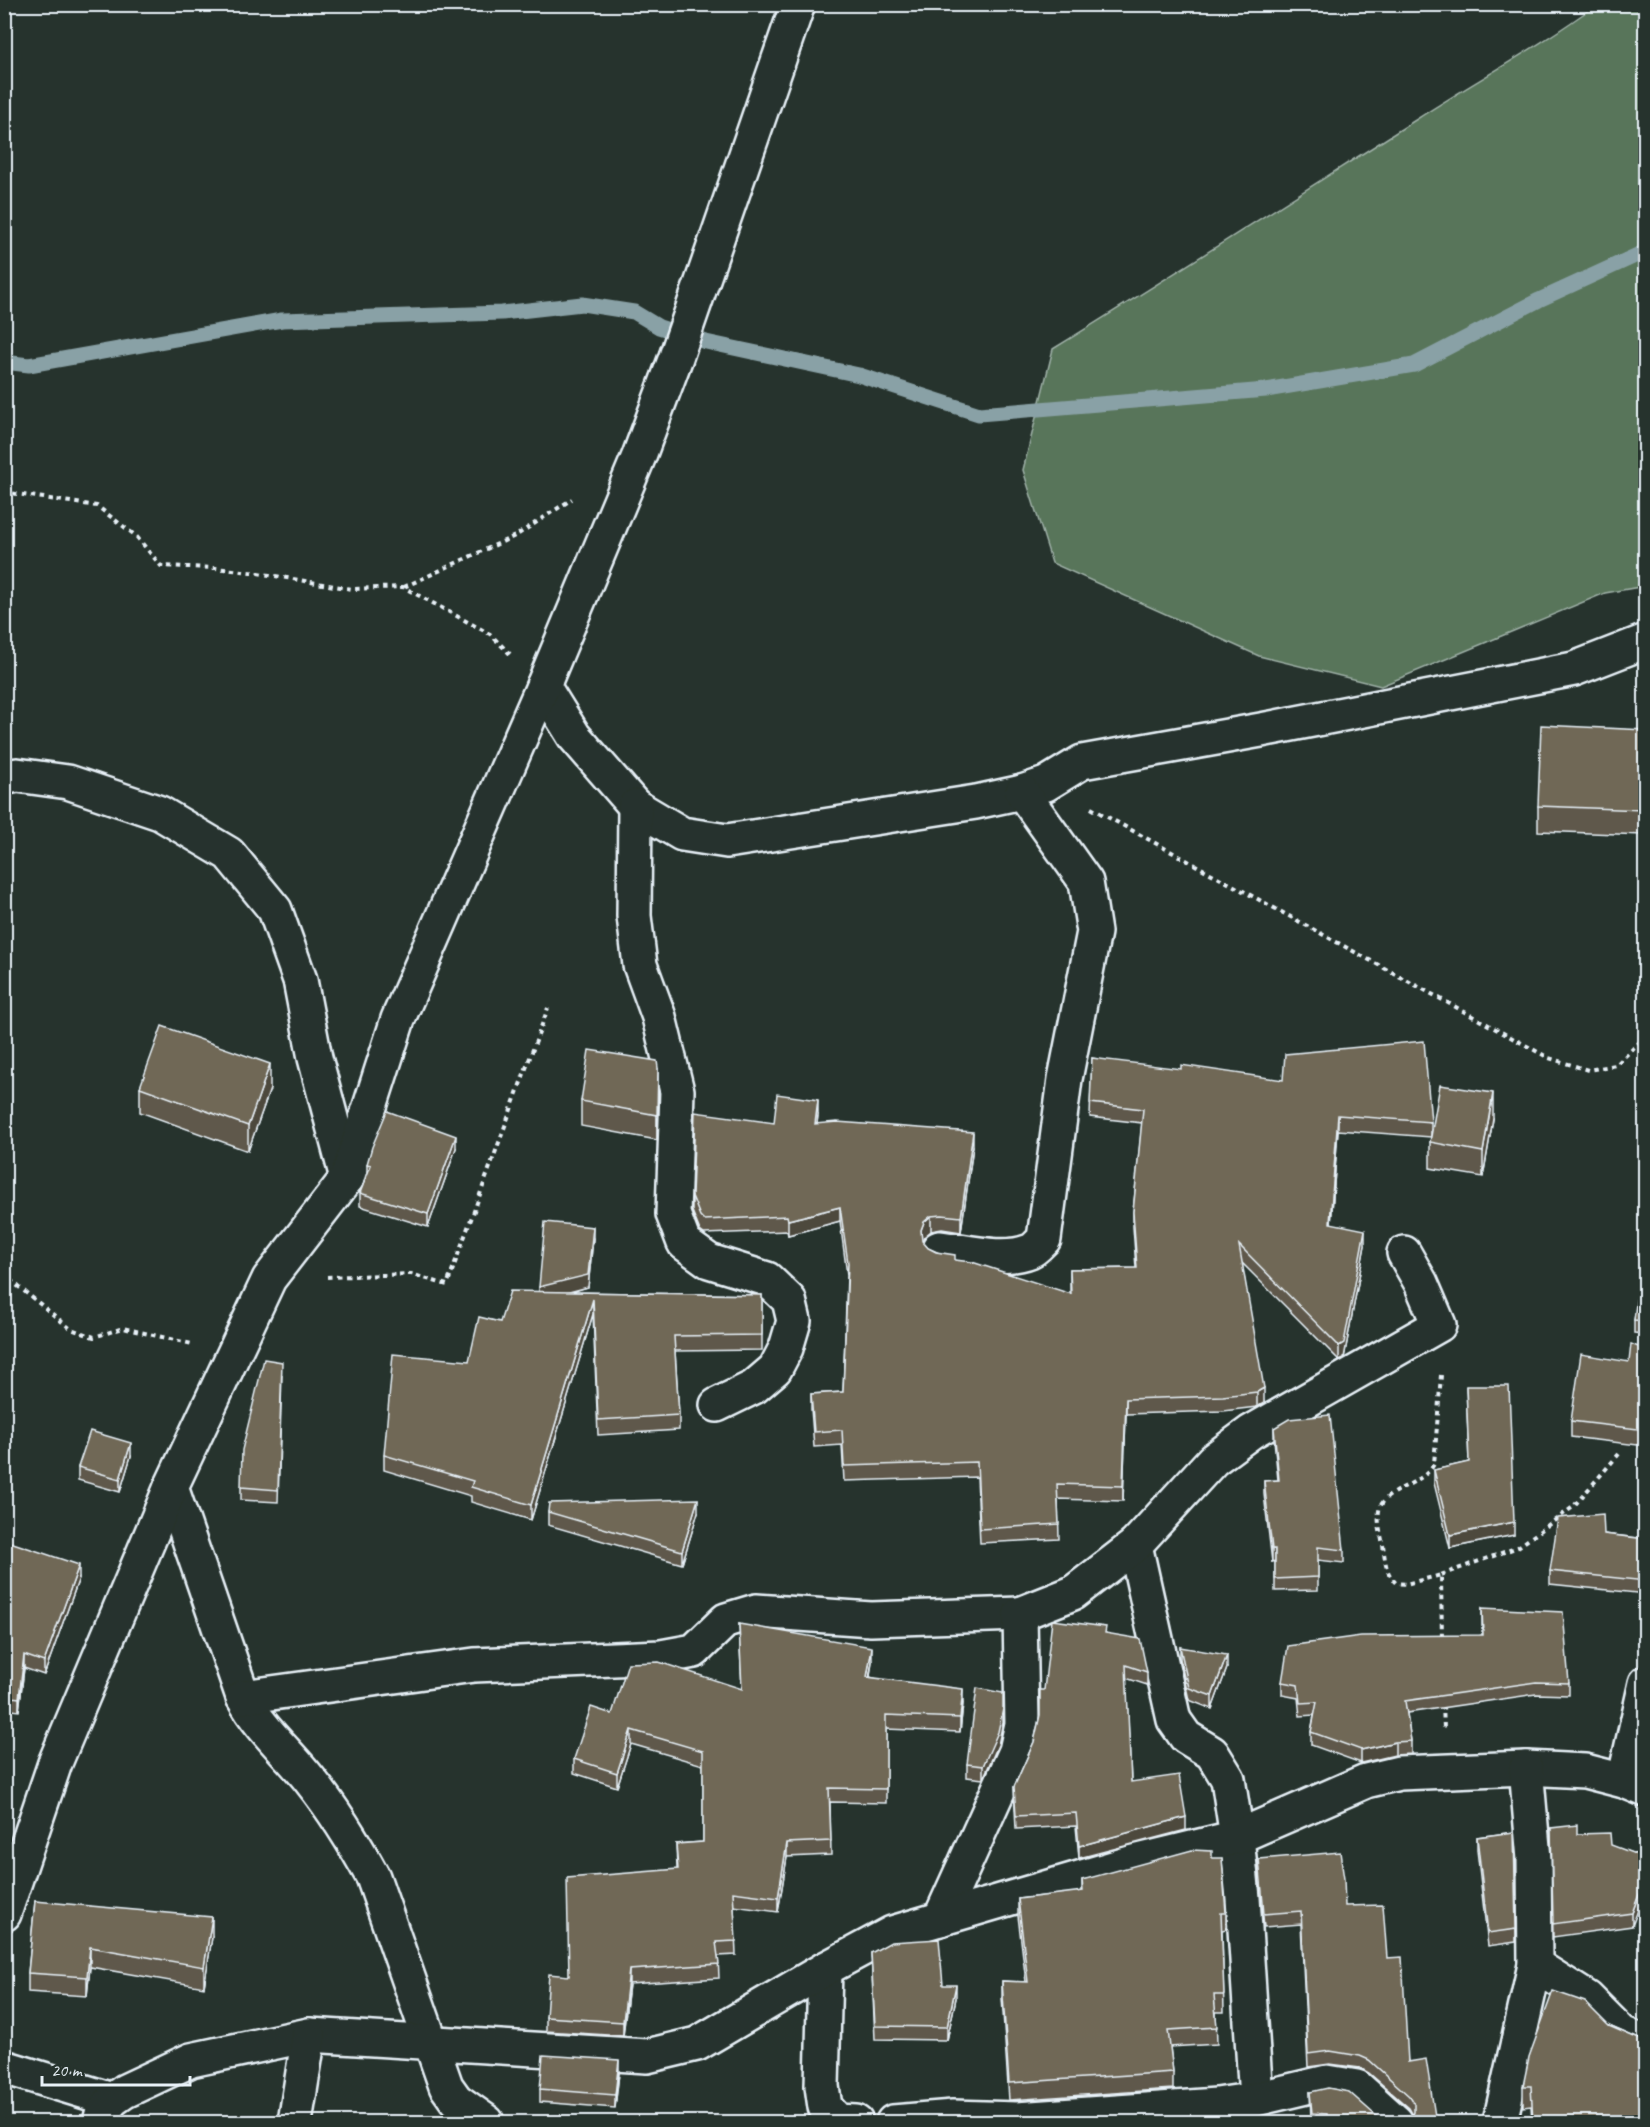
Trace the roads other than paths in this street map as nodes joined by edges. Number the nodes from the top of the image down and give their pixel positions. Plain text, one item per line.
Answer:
1 (798, 4) edge
2 (1646, 641) edge
3 (543, 686) junction
4 (4, 778) edge
5 (1034, 788) junction
6 (635, 806) junction
7 (347, 1178) junction
8 (939, 1248) dead end
9 (1404, 1253) dead end
10 (717, 1405) dead end
11 (171, 1487) junction
12 (1135, 1545) junction
13 (1020, 1614) junction
14 (1646, 1683) edge
15 (243, 1697) junction
16 (1526, 1768) junction
17 (1635, 1786) edge
18 (1237, 1837) junction
19 (4, 1914) edge
20 (940, 1919) junction
21 (1535, 1965) junction
22 (825, 1969) junction
23 (309, 2035) junction
24 (431, 2043) junction
25 (1646, 2043) edge
26 (4, 2067) edge
27 (1256, 2099) junction
28 (106, 2111) edge
29 (295, 2122) edge
30 (487, 2122) edge
31 (856, 2122) edge
32 (893, 2122) edge
33 (1396, 2122) edge
34 (1500, 2122) edge

1 - 3 street
2 - 5 street
3 - 6 street
3 - 7 street
4 - 7 street
5 - 6 street
5 - 8 street
6 - 10 street
7 - 11 street
9 - 12 street
11 - 15 street
11 - 19 street
12 - 13 street
12 - 18 street
13 - 15 street
13 - 20 street
14 - 17 street
15 - 24 street
16 - 17 street
16 - 18 street
16 - 21 street
18 - 20 street
18 - 27 street
20 - 22 street
21 - 25 street
21 - 34 street
22 - 24 street
22 - 31 street
23 - 24 street
23 - 28 street
23 - 29 street
24 - 30 street
26 - 28 street
27 - 32 street
27 - 33 street

